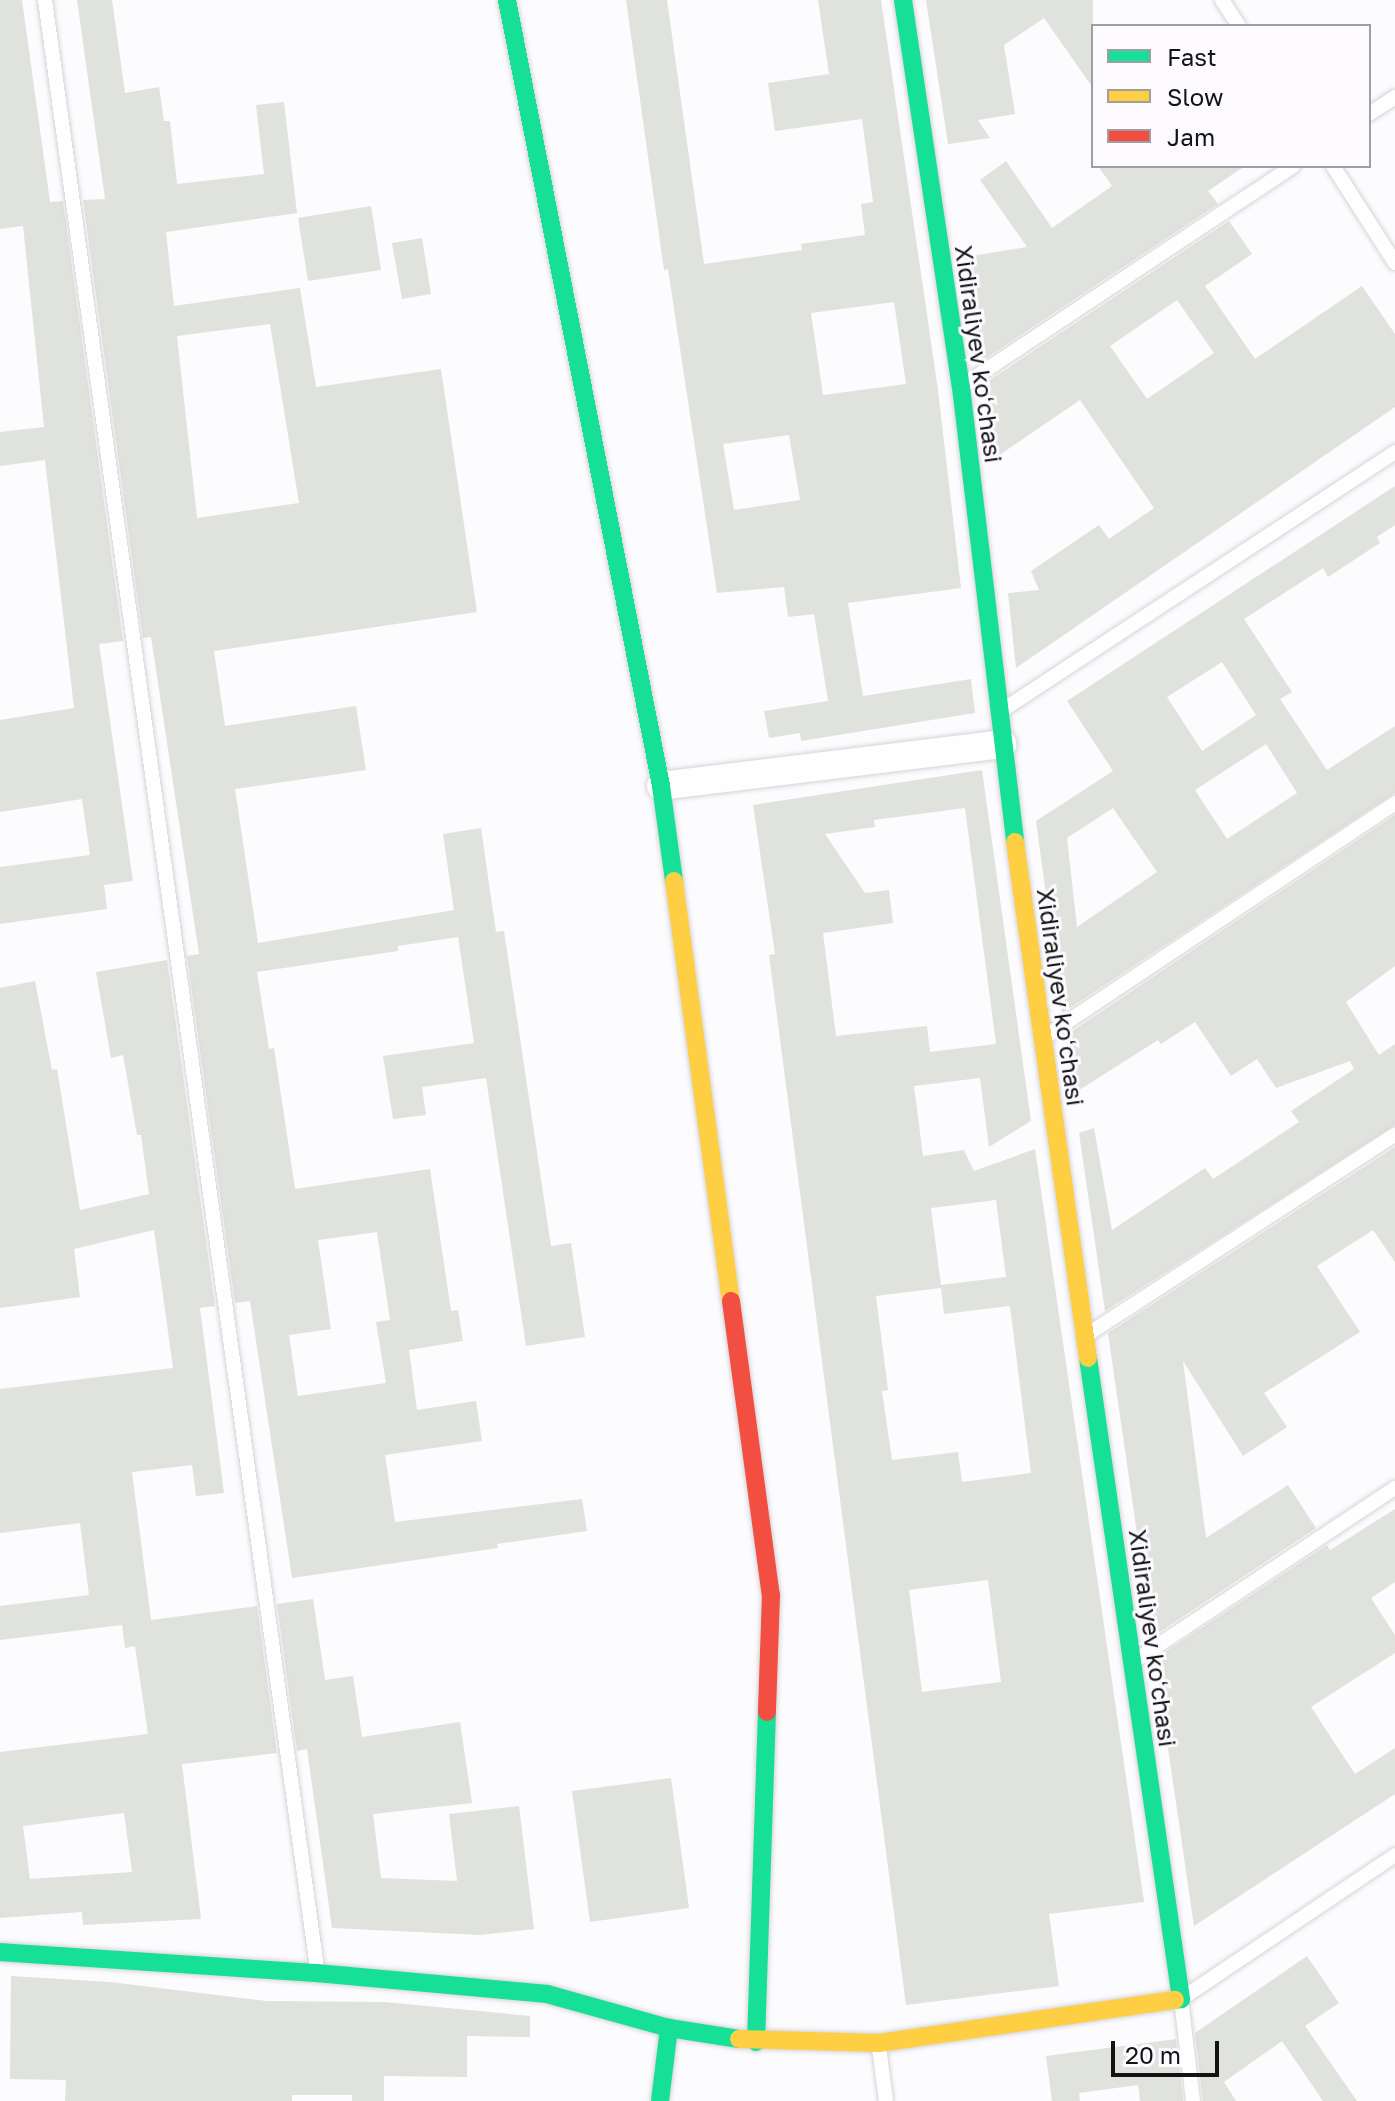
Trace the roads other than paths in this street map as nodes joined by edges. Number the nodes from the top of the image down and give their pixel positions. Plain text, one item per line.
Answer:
1 (45, 0) edge
2 (507, 0) edge
3 (903, 0) edge
4 (1222, 0) edge
5 (1238, 24) edge
6 (1395, 97) edge
7 (1371, 113) edge
8 (1290, 168) edge
9 (1334, 168) edge
10 (1395, 263) edge
11 (961, 387) junction
12 (1395, 452) edge
13 (998, 714) junction
14 (1002, 744) junction
15 (661, 786) junction
16 (1395, 803) edge
17 (1042, 1039) junction
18 (1395, 1135) edge
19 (1084, 1337) junction
20 (1395, 1488) edge
21 (1132, 1663) junction
22 (1395, 1855) edge
23 (0, 1952) edge
24 (317, 1973) junction
25 (1181, 1999) junction
26 (669, 2028) junction
27 (756, 2042) junction
28 (879, 2043) junction
29 (660, 2101) edge
30 (886, 2101) edge
31 (1193, 2101) edge

1 - 24 lane
2 - 15 street
3 - 11 street, Xidiraliyev koʻchasi
4 - 5 lane
6 - 7 lane
8 - 11 lane
9 - 10 lane
11 - 13 street, Xidiraliyev koʻchasi
12 - 13 lane
13 - 14 street, Xidiraliyev koʻchasi
14 - 15 street
14 - 17 street, Xidiraliyev koʻchasi
15 - 27 street
16 - 17 lane
17 - 19 street, Xidiraliyev koʻchasi
18 - 19 lane
19 - 21 street, Xidiraliyev koʻchasi
20 - 21 lane
21 - 25 street, Xidiraliyev koʻchasi
22 - 25 lane
23 - 24 street
24 - 26 street
25 - 28 street
25 - 31 lane
26 - 27 street
26 - 29 street
27 - 28 street
28 - 30 lane

